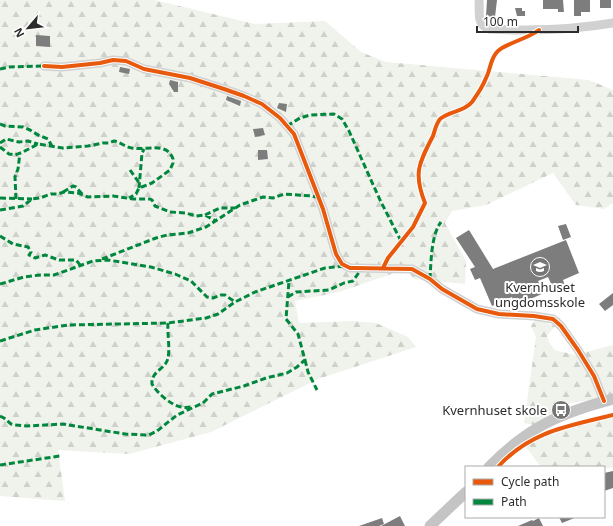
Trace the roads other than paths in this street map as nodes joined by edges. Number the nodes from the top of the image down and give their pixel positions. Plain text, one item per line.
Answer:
1 (479, 0) edge
2 (613, 23) edge
3 (44, 66) dead end
4 (609, 400) edge
5 (490, 466) edge
6 (465, 493) edge
7 (430, 526) edge

1 - 2 street
3 - 4 street
4 - 5 main road
6 - 7 main road

